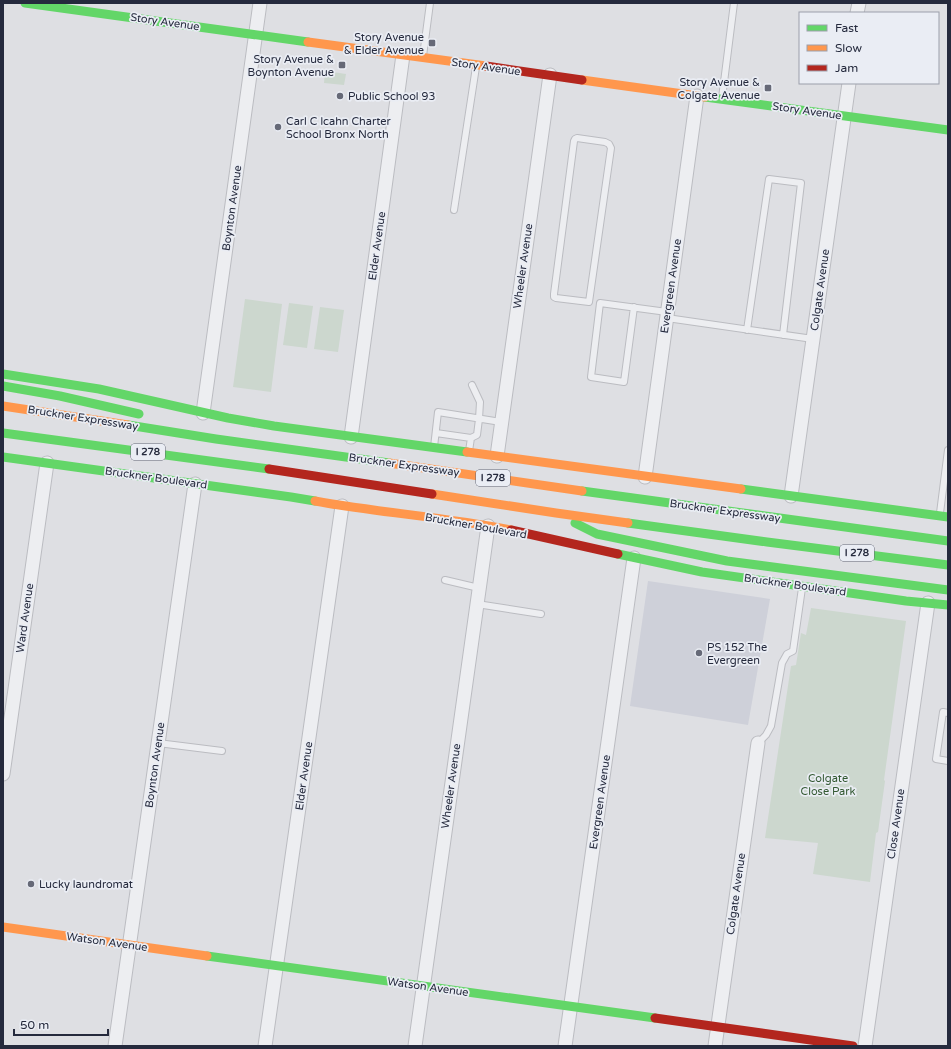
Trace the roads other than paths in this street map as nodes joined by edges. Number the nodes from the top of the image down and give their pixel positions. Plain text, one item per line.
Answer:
1 (25, 3) edge
2 (260, 3) edge
3 (430, 3) edge
4 (734, 3) edge
5 (65, 6) edge
6 (256, 35) junction
7 (403, 55) junction
8 (423, 58) junction
9 (476, 65) junction
10 (550, 76) junction
11 (848, 84) edge
12 (697, 96) junction
13 (722, 99) junction
14 (844, 116) junction
15 (948, 130) edge
16 (454, 210) dead end
17 (589, 302) junction
18 (600, 303) junction
19 (634, 307) junction
20 (667, 315) junction
21 (747, 330) junction
22 (783, 335) junction
23 (813, 339) junction
24 (3, 374) edge
25 (3, 386) edge
26 (472, 386) dead end
27 (3, 406) edge
28 (203, 413) junction
29 (451, 414) junction
30 (150, 418) dead end
31 (479, 419) junction
32 (450, 421) dead end
33 (165, 422) dead end
34 (501, 422) junction
35 (3, 433) edge
36 (436, 433) junction
37 (351, 437) junction
38 (471, 438) junction
39 (216, 439) junction
40 (434, 448) junction
41 (948, 450) edge
42 (469, 453) junction
43 (497, 456) junction
44 (3, 457) edge
45 (47, 463) junction
46 (645, 477) junction
47 (195, 484) junction
48 (791, 496) junction
49 (342, 506) junction
50 (556, 513) junction
51 (944, 516) edge
52 (488, 526) junction
53 (948, 541) edge
54 (634, 558) junction
55 (948, 564) edge
56 (445, 580) dead end
57 (802, 586) junction
58 (479, 588) junction
59 (948, 590) edge
60 (928, 603) junction
61 (477, 604) junction
62 (948, 606) edge
63 (541, 614) dead end
64 (948, 713) edge
65 (158, 743) junction
66 (758, 743) joint
67 (222, 751) dead end
68 (948, 761) edge
69 (3, 774) edge
70 (3, 927) edge
71 (130, 945) junction
72 (276, 966) junction
73 (423, 986) junction
74 (571, 1007) junction
75 (718, 1028) junction
76 (115, 1046) edge
77 (265, 1046) edge
78 (415, 1046) edge
79 (565, 1046) edge
80 (715, 1046) edge
81 (852, 1046) edge
82 (865, 1046) edge

1 - 5 main road, Story Avenue
2 - 6 street, Boynton Avenue
3 - 8 lane
4 - 13 lane
5 - 6 main road, Story Avenue
6 - 7 main road, Story Avenue
6 - 28 street, Boynton Avenue
7 - 8 main road, Story Avenue
7 - 37 street, Elder Avenue
8 - 9 main road, Story Avenue
9 - 10 main road, Story Avenue
9 - 16 lane
10 - 12 main road, Story Avenue
10 - 34 street, Wheeler Avenue
11 - 14 street, Colgate Avenue
12 - 13 main road, Story Avenue
12 - 20 street, Evergreen Avenue
13 - 14 main road, Story Avenue
14 - 15 main road, Story Avenue
14 - 23 street, Colgate Avenue
17 - 17 lane
17 - 18 lane
18 - 19 lane
18 - 19 lane
19 - 20 lane
20 - 21 lane
20 - 46 street, Evergreen Avenue
21 - 22 lane
21 - 22 lane
22 - 23 lane
23 - 48 street, Colgate Avenue
24 - 28 main road
25 - 30 main road
26 - 31 lane
27 - 39 main road, Bruckner Expressway / I 278
28 - 37 main road
29 - 31 lane
29 - 32 lane
29 - 36 lane
31 - 34 lane
31 - 38 lane
33 - 39 main road
34 - 43 street, Wheeler Avenue
35 - 50 main road, Bruckner Expressway / I 278
36 - 38 lane
36 - 40 lane
37 - 40 main road
38 - 42 lane
39 - 53 main road, Bruckner Expressway / I 278
40 - 42 main road
41 - 51 lane
42 - 43 main road
43 - 46 main road
44 - 45 main road, Bruckner Boulevard
45 - 47 main road, Bruckner Boulevard
45 - 69 street, Ward Avenue
46 - 48 main road
47 - 49 main road, Bruckner Boulevard
47 - 65 street, Boynton Avenue
48 - 51 main road
49 - 52 main road, Bruckner Boulevard
49 - 72 street, Elder Avenue
50 - 55 main road, Bruckner Expressway / I 278
50 - 59 main road
52 - 54 main road, Bruckner Boulevard
52 - 58 street, Wheeler Avenue
54 - 57 main road, Bruckner Boulevard
54 - 74 street, Evergreen Avenue
56 - 58 lane
57 - 60 main road, Bruckner Boulevard
57 - 66 lane
58 - 61 street, Wheeler Avenue
60 - 62 main road, Bruckner Boulevard
60 - 82 street, Close Avenue
61 - 63 lane
61 - 73 street, Wheeler Avenue
64 - 68 lane
65 - 67 lane
65 - 71 street, Boynton Avenue
66 - 75 street, Colgate Avenue
70 - 71 main road, Watson Avenue
71 - 72 main road, Watson Avenue
71 - 76 street, Boynton Avenue
72 - 73 main road, Watson Avenue
72 - 77 street, Elder Avenue
73 - 74 main road, Watson Avenue
73 - 78 street, Wheeler Avenue
74 - 75 main road, Watson Avenue
74 - 79 street, Evergreen Avenue
75 - 80 street, Colgate Avenue
75 - 81 main road, Watson Avenue

